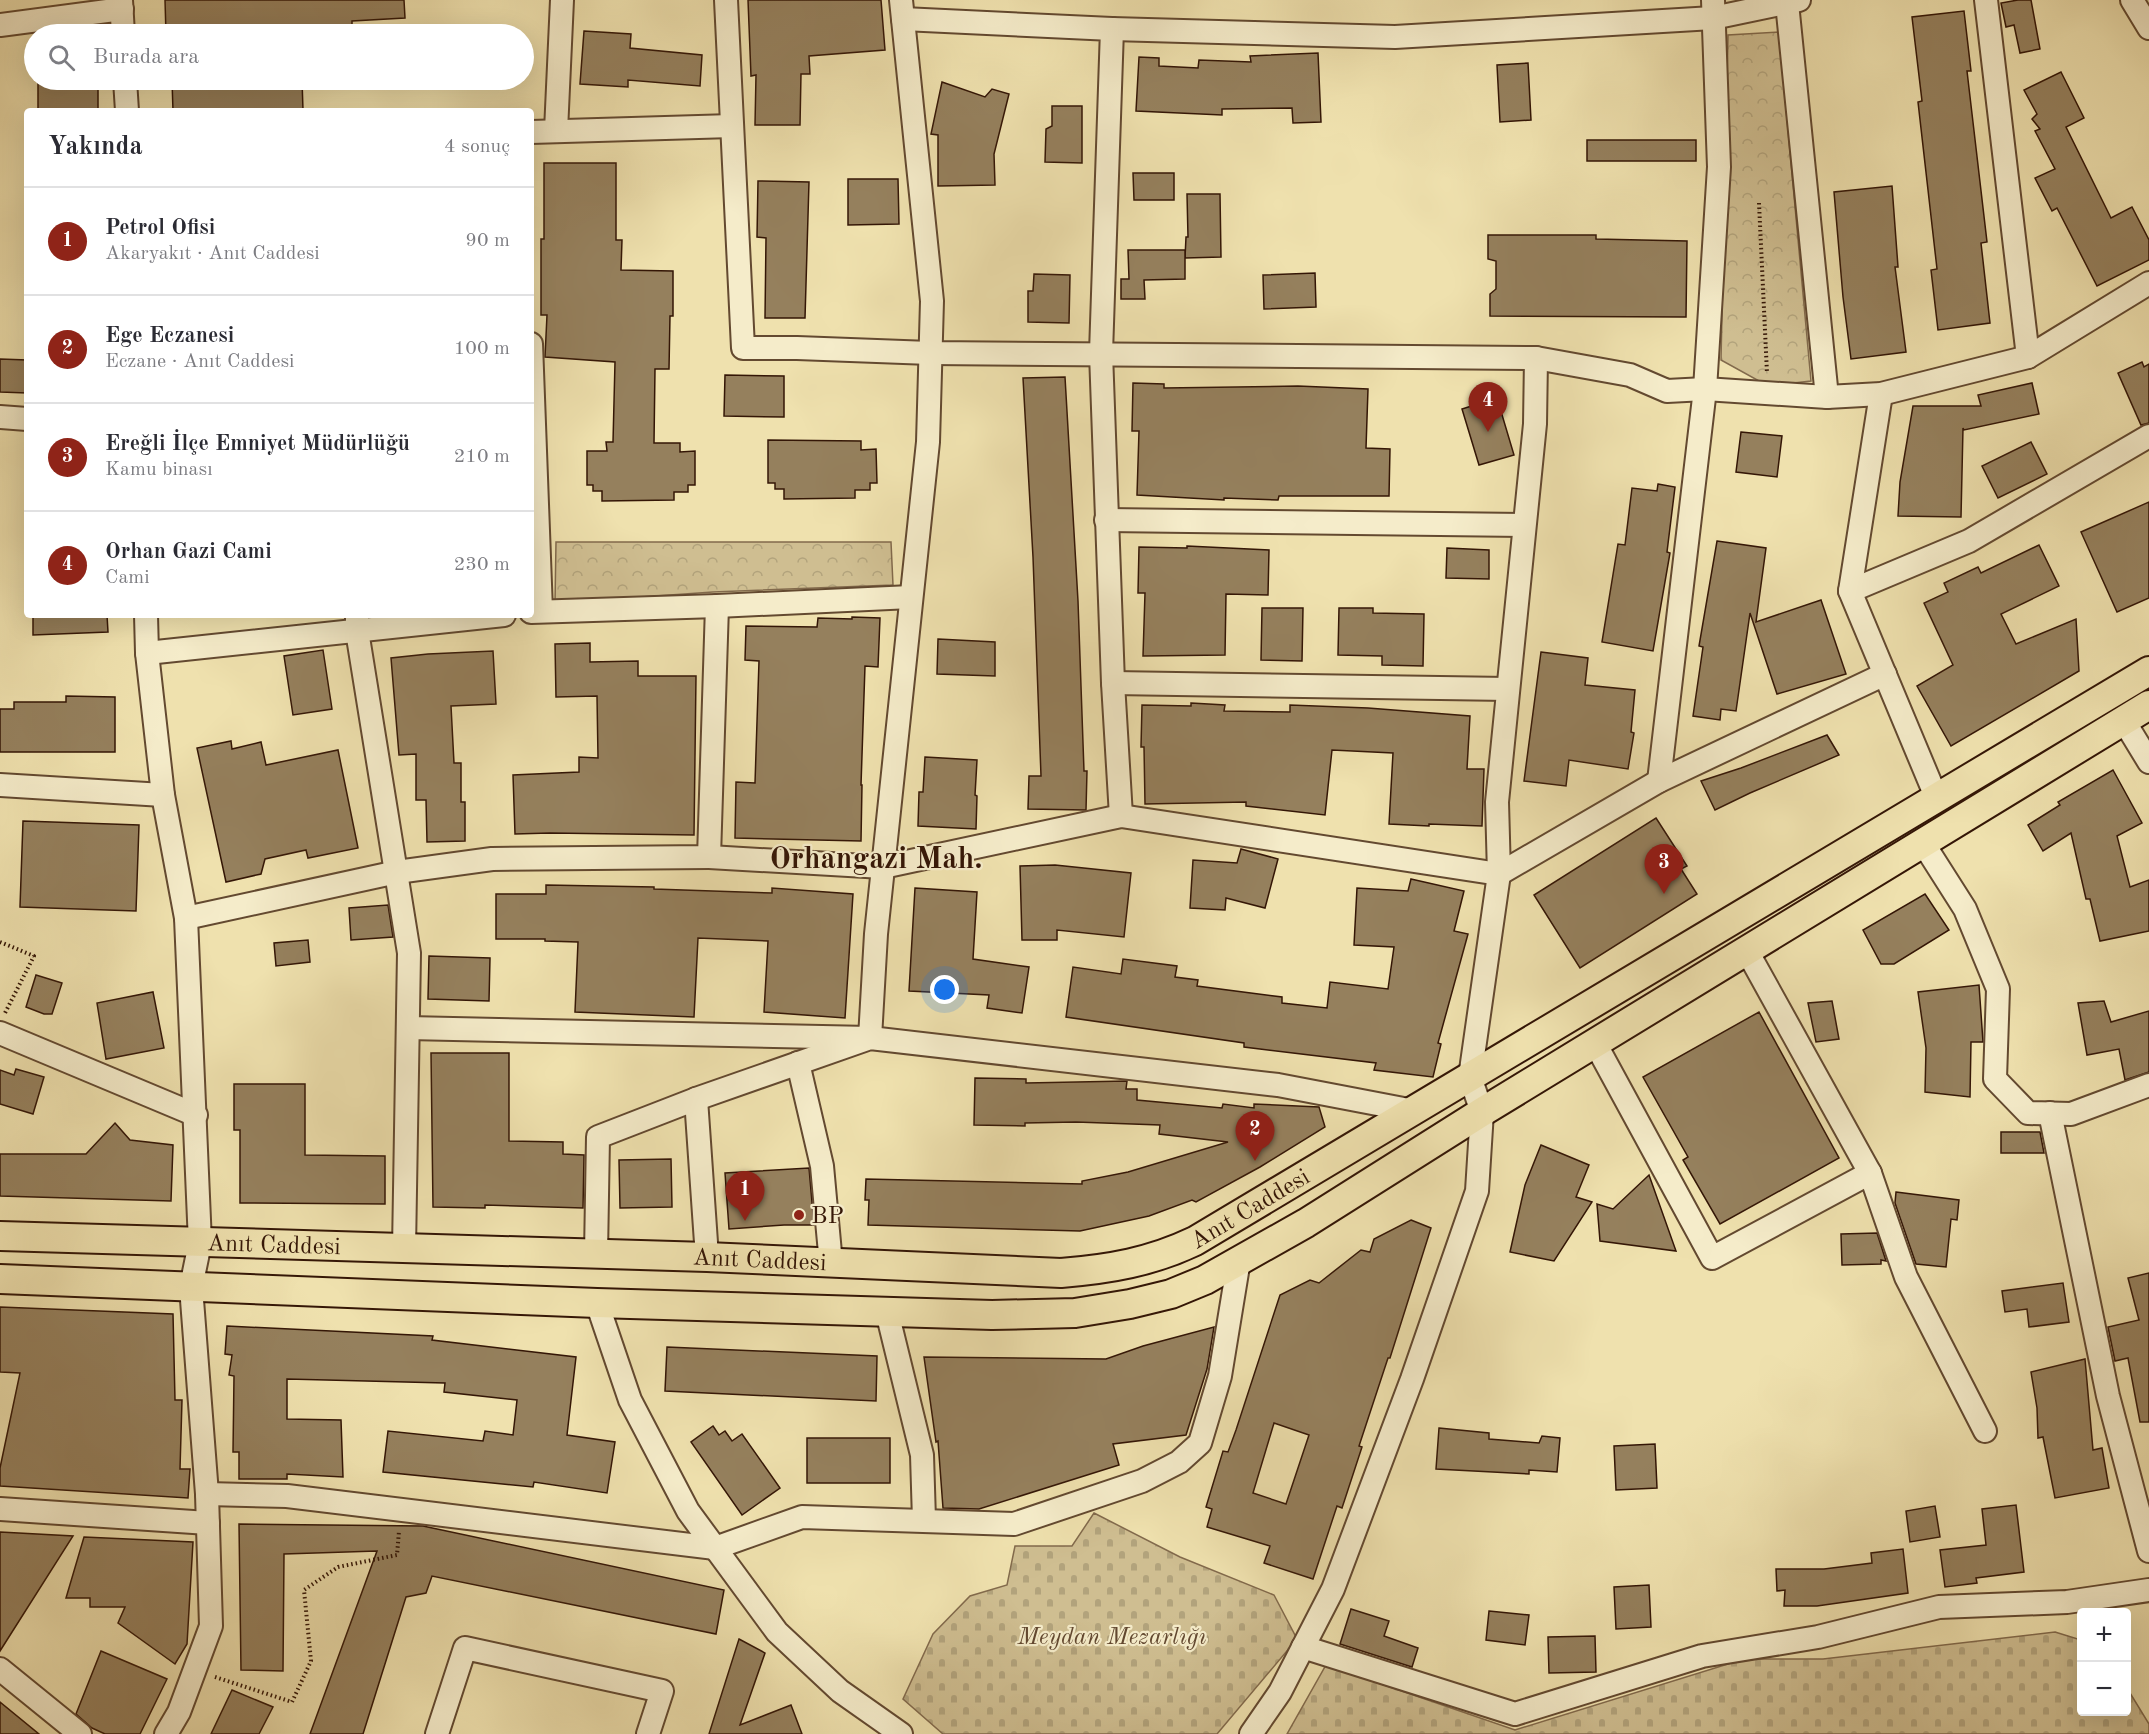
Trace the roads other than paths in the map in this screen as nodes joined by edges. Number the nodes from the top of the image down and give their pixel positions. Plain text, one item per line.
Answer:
1 (562, 0) edge
2 (726, 0) edge
3 (1986, 0) edge
4 (2132, 0) edge
5 (1793, 1) edge
6 (121, 4) edge
7 (1713, 9) edge
8 (902, 10) edge
9 (122, 24) edge
10 (0, 25) edge
11 (2149, 28) edge
12 (1112, 29) junction
13 (126, 90) edge
14 (127, 108) edge
15 (732, 126) junction
16 (556, 131) junction
17 (534, 132) edge
18 (2149, 283) edge
19 (930, 353) junction
20 (1101, 353) junction
21 (2028, 357) junction
22 (1536, 358) junction
23 (1705, 389) junction
24 (1881, 394) junction
25 (1827, 397) junction
26 (0, 417) edge
27 (24, 419) edge
28 (2149, 436) edge
29 (534, 505) edge
30 (1106, 520) junction
31 (1524, 525) junction
32 (1850, 591) junction
33 (911, 597) junction
34 (717, 606) junction
35 (536, 612) edge
36 (146, 618) edge
37 (449, 618) edge
38 (357, 623) edge
39 (147, 653) junction
40 (2149, 671) edge
41 (1885, 674) junction
42 (1113, 683) junction
43 (1508, 689) junction
44 (2149, 705) edge
45 (2124, 721) junction
46 (2146, 752) edge
47 (1659, 781) junction
48 (0, 785) edge
49 (163, 795) junction
50 (1937, 799) junction
51 (1121, 816) junction
52 (1923, 843) junction
53 (710, 857) junction
54 (884, 867) junction
55 (397, 872) junction
56 (1499, 874) junction
57 (186, 918) junction
58 (1747, 951) junction
59 (1, 1026) edge
60 (408, 1028) junction
61 (870, 1038) junction
62 (1595, 1043) junction
63 (798, 1063) junction
64 (1470, 1077) junction
65 (2149, 1086) edge
66 (696, 1099) junction
67 (1414, 1112) junction
68 (1482, 1112) junction
69 (2050, 1113) junction
70 (196, 1115) junction
71 (1870, 1173) junction
72 (0, 1236) edge
73 (200, 1243) junction
74 (404, 1249) junction
75 (596, 1254) junction
76 (707, 1257) junction
77 (1239, 1260) junction
78 (831, 1264) junction
79 (0, 1279) edge
80 (191, 1287) junction
81 (597, 1303) junction
82 (887, 1312) junction
83 (1985, 1431) dead end
84 (207, 1494) junction
85 (0, 1509) edge
86 (924, 1520) junction
87 (208, 1523) junction
88 (715, 1548) junction
89 (2149, 1551) edge
90 (2149, 1590) edge
91 (1303, 1647) junction
92 (0, 1669) edge
93 (893, 1731) edge
94 (80, 1734) edge
95 (166, 1734) edge
96 (437, 1734) edge
97 (648, 1734) edge
98 (1251, 1734) edge

1 - 16 street
2 - 15 street
3 - 21 street
4 - 11 street
5 - 7 street
5 - 25 street
6 - 9 street
6 - 10 street
7 - 12 street
7 - 23 street
8 - 12 street
8 - 19 street
12 - 20 street
13 - 14 street
15 - 16 street
15 - 19 street
16 - 17 street
18 - 21 street
19 - 20 street
19 - 33 street
20 - 22 street
20 - 30 street
21 - 24 street
22 - 23 street
22 - 31 street
23 - 25 street
23 - 47 street
24 - 25 street
24 - 32 street
26 - 27 street
28 - 32 street
29 - 35 street
30 - 31 street
30 - 42 street
31 - 43 street
32 - 41 street
33 - 34 street
33 - 54 street
34 - 35 street
34 - 53 street
36 - 39 street
37 - 38 street
38 - 39 street
38 - 55 street
39 - 49 street
40 - 50 main road, Anıt Caddesi
41 - 47 street
41 - 50 street
42 - 43 street
42 - 51 street
43 - 56 street
44 - 45 main road
45 - 46 street
45 - 52 main road
47 - 56 street
48 - 49 street
49 - 57 street
50 - 64 main road, Anıt Caddesi
51 - 54 street
51 - 56 street
52 - 58 main road
52 - 69 street
53 - 54 street
53 - 55 street
54 - 61 street
55 - 57 street
55 - 60 street
56 - 64 street
57 - 70 street
58 - 62 main road
58 - 71 street
59 - 70 street
60 - 61 street
60 - 74 street
61 - 63 street
61 - 67 street
62 - 68 main road
62 - 71 street
63 - 66 street
63 - 78 street
64 - 67 main road, Anıt Caddesi
64 - 68 street
65 - 69 street
66 - 75 street
66 - 76 street
67 - 78 main road, Anıt Caddesi
68 - 77 main road
68 - 91 street
69 - 89 street
70 - 73 street
71 - 83 street
72 - 73 main road, Anıt Caddesi
73 - 74 main road, Anıt Caddesi
73 - 80 street
74 - 75 main road, Anıt Caddesi
75 - 76 main road, Anıt Caddesi
76 - 78 main road, Anıt Caddesi
77 - 82 main road
77 - 86 street
79 - 80 main road
80 - 81 main road
80 - 84 street
81 - 82 main road
81 - 88 street
82 - 86 street
84 - 87 street
84 - 88 street
85 - 87 street
86 - 88 street
87 - 95 street
88 - 93 street
90 - 91 street
91 - 98 street
92 - 94 street
96 - 97 street

